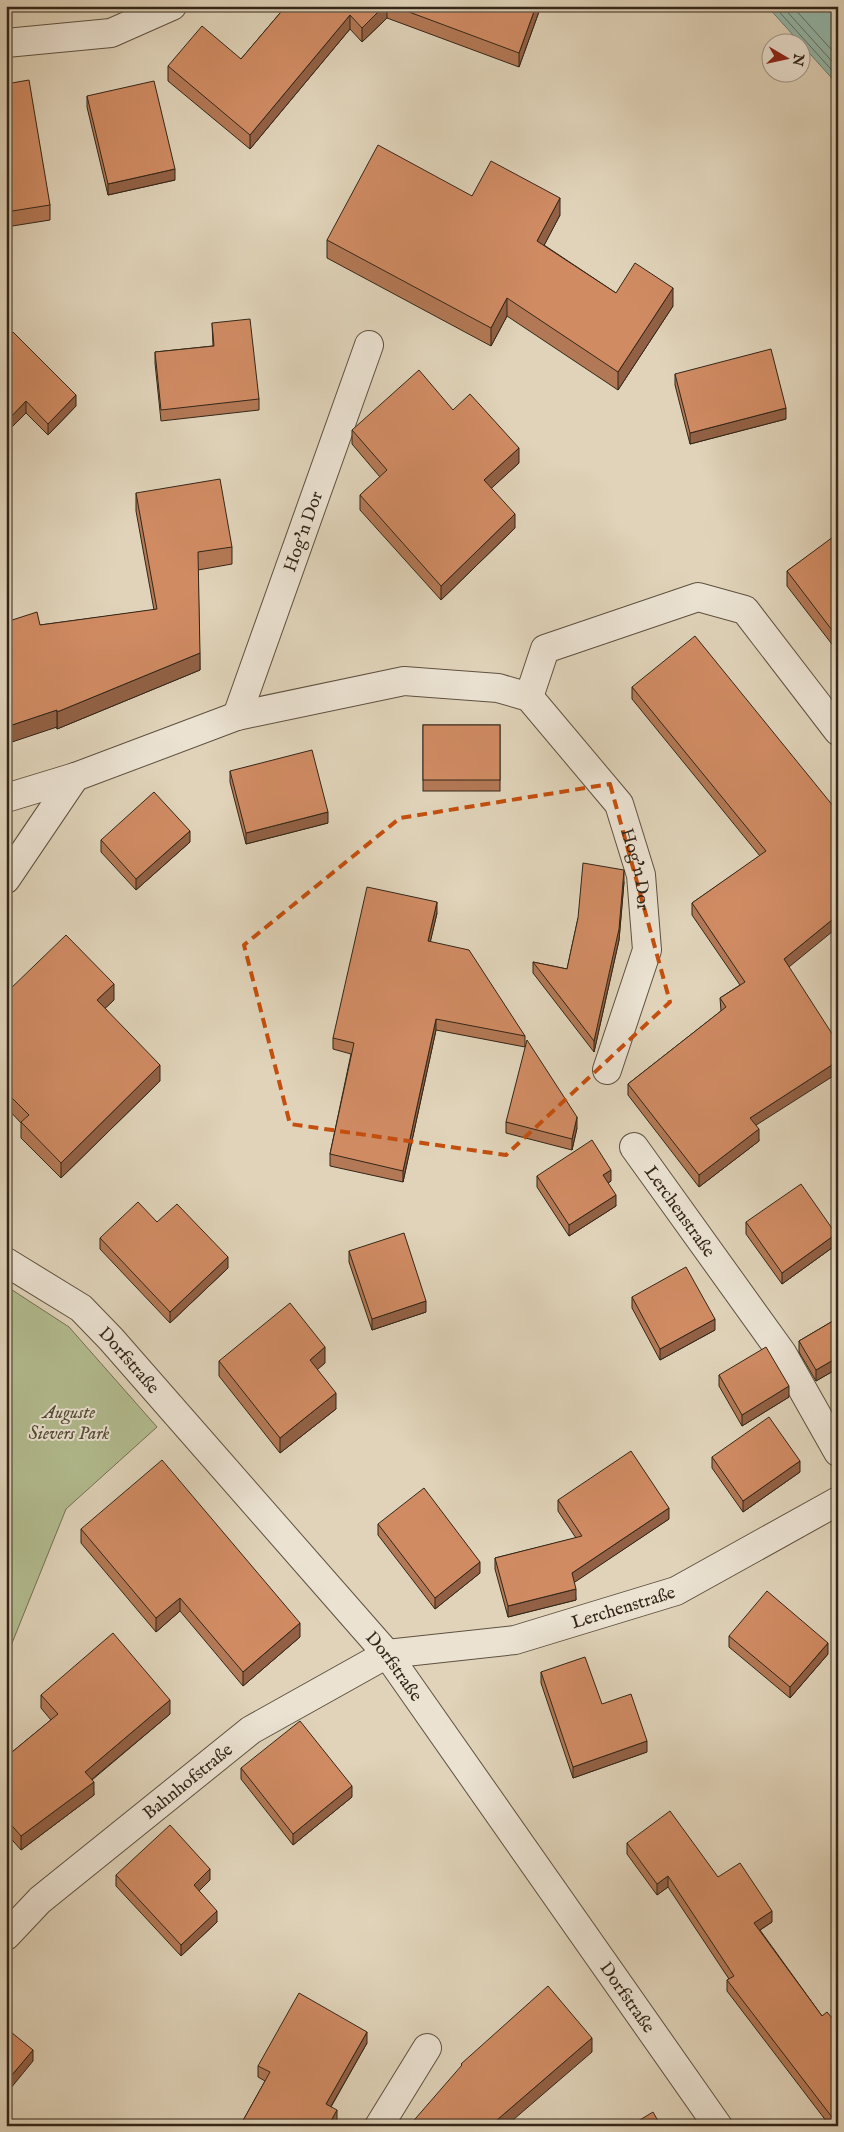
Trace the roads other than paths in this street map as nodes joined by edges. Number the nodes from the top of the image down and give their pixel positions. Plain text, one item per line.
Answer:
1 (172, 6) edge
2 (6, 43) edge
3 (369, 345) dead end
4 (529, 696) junction
5 (237, 716) junction
6 (838, 731) edge
7 (75, 777) junction
8 (6, 798) edge
9 (6, 879) edge
10 (607, 1070) dead end
11 (634, 1147) dead end
12 (6, 1262) edge
13 (838, 1452) edge
14 (838, 1501) edge
15 (387, 1654) junction
16 (6, 1936) edge
17 (427, 2048) dead end
18 (379, 2126) edge
19 (718, 2126) edge

1 - 2 street
3 - 5 street, Hog'n Dor
4 - 5 street
4 - 6 street
4 - 10 street, Hog'n Dor
5 - 7 street
7 - 8 street
7 - 9 street
11 - 13 street, Lerchenstraße
12 - 15 street, Dorfstraße
14 - 15 street, Lerchenstraße
15 - 16 street, Bahnhofstraße
15 - 19 street, Dorfstraße
17 - 18 street

